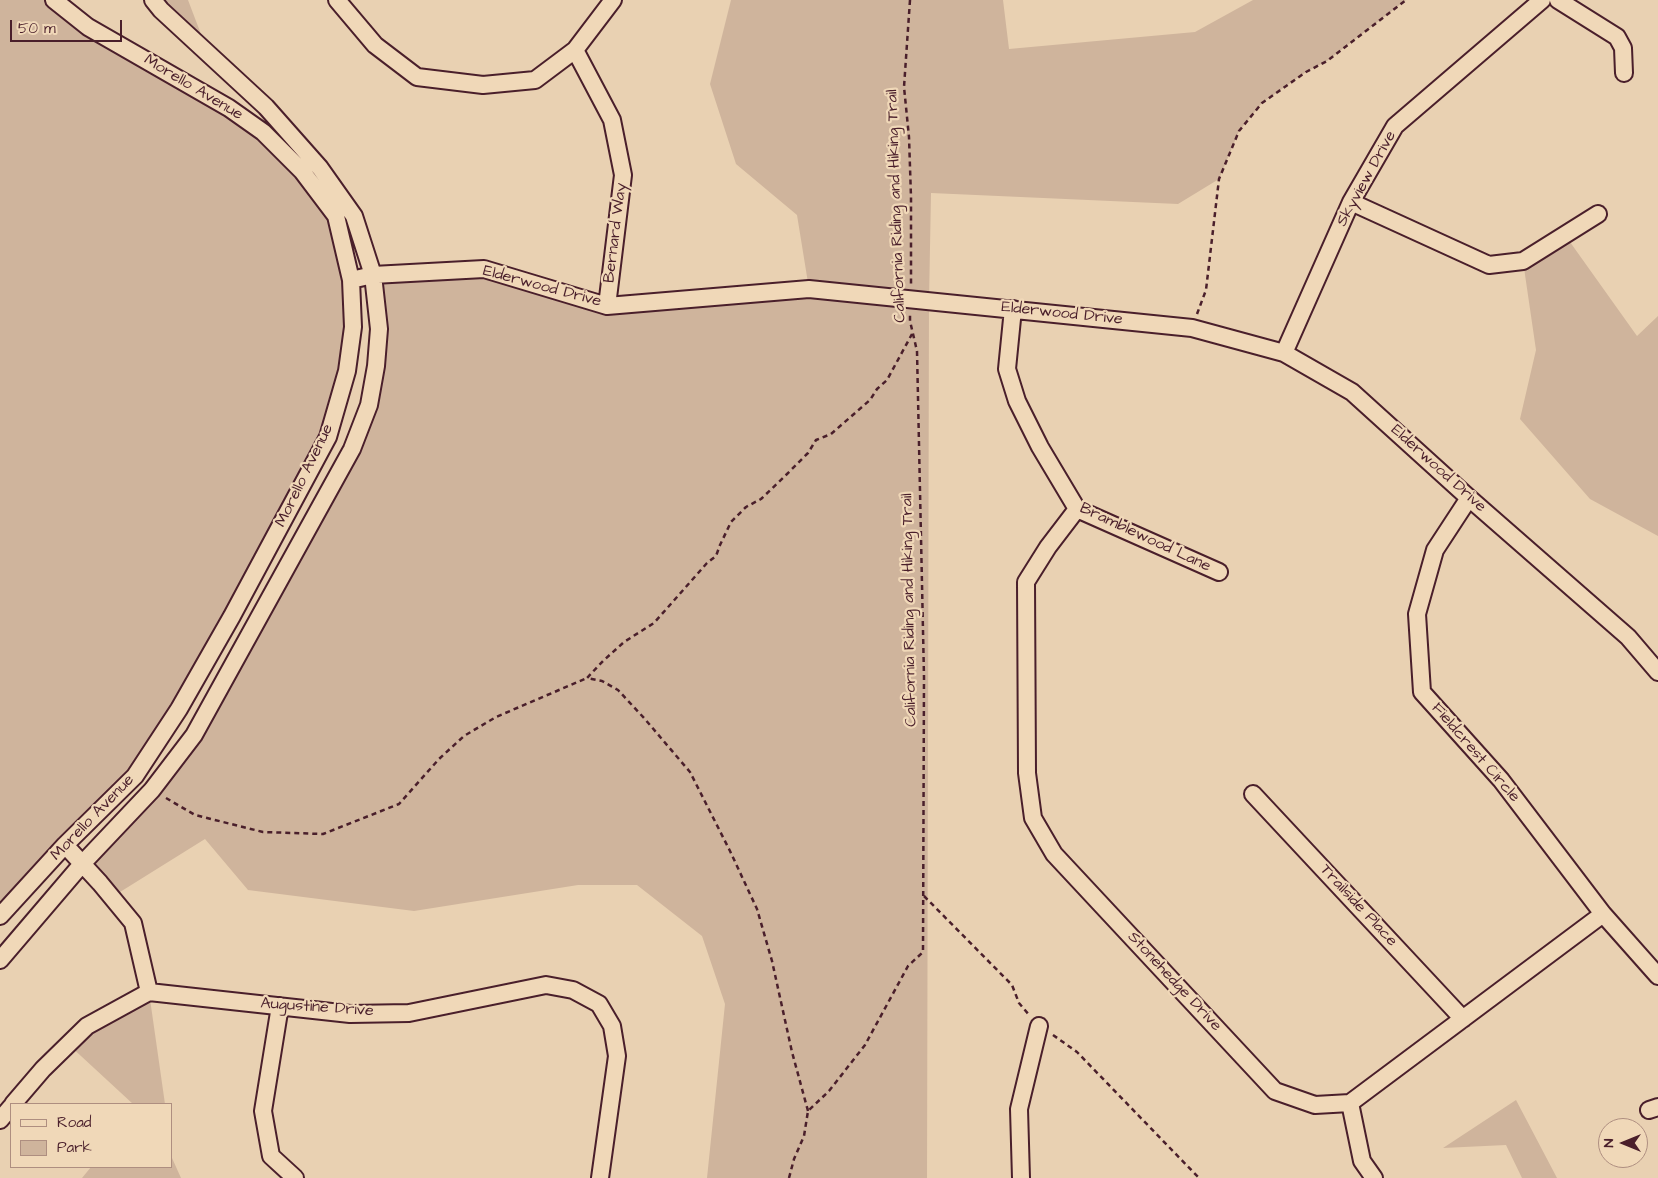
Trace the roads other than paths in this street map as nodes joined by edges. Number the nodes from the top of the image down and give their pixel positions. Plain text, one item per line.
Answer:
1 (54, 0) edge
2 (153, 0) edge
3 (337, 0) edge
4 (613, 0) edge
5 (1542, 0) edge
6 (1558, 0) edge
7 (575, 50) junction
8 (1624, 73) dead end
9 (1351, 202) junction
10 (1598, 214) dead end
11 (374, 275) junction
12 (351, 280) junction
13 (607, 306) junction
14 (1013, 309) junction
15 (1284, 354) junction
16 (1469, 498) junction
17 (1077, 509) junction
18 (1219, 572) dead end
19 (1658, 672) edge
20 (1253, 794) dead end
21 (65, 845) junction
22 (82, 864) junction
23 (1603, 914) junction
24 (0, 916) edge
25 (0, 960) edge
26 (1658, 976) edge
27 (149, 992) junction
28 (280, 1006) junction
29 (1463, 1019) junction
30 (1040, 1026) road end
31 (14, 1103) edge
32 (1350, 1103) junction
33 (10, 1108) edge
34 (0, 1120) edge
35 (295, 1178) edge
36 (600, 1178) edge
37 (1021, 1178) edge
38 (1374, 1178) edge

1 - 12 street, Morello Avenue
2 - 11 street, Morello Avenue
3 - 7 street
4 - 7 street
5 - 9 street, Skyview Drive
6 - 8 street
7 - 13 street, Bernard Way
9 - 10 street
9 - 15 street, Skyview Drive
11 - 12 street, Elderwood Drive
11 - 13 street, Elderwood Drive
11 - 22 street, Morello Avenue
12 - 21 street, Morello Avenue
13 - 14 street, Elderwood Drive
14 - 15 street, Elderwood Drive
14 - 17 street, Bramblewood Lane
15 - 16 street, Elderwood Drive
16 - 19 street, Elderwood Drive
16 - 23 street, Fieldcrest Circle
17 - 18 street, Bramblewood Lane
17 - 32 street, Stonehedge Drive
20 - 29 street, Trailside Place
21 - 22 street
21 - 24 street, Morello Avenue
22 - 25 street, Morello Avenue
22 - 27 street
23 - 26 street, Fieldcrest Circle
23 - 29 street
27 - 28 street, Augustine Drive
27 - 31 street
28 - 35 street
28 - 36 street, Augustine Drive
29 - 32 street
30 - 37 street
32 - 38 street
33 - 34 street

